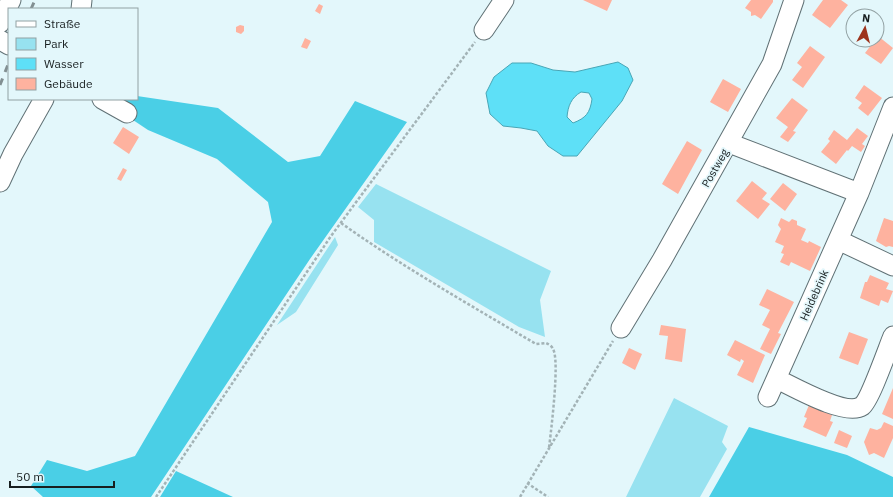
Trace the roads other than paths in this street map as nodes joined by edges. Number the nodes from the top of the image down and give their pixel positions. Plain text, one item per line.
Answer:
1 (11, 0) edge
2 (504, 0) edge
3 (794, 0) edge
4 (0, 23) edge
5 (484, 30) road end
6 (43, 100) edge
7 (104, 100) edge
8 (893, 107) edge
9 (128, 113) dead end
10 (729, 143) junction
11 (0, 182) edge
12 (859, 193) junction
13 (838, 240) junction
14 (893, 266) edge
15 (621, 328) road end
16 (893, 336) edge
17 (777, 379) junction
18 (768, 397) dead end

1 - 4 street
2 - 5 street
3 - 10 street, Postweg
6 - 11 street
7 - 9 street
8 - 12 street, Heidebrink
10 - 12 street
10 - 15 street, Postweg
12 - 13 street, Heidebrink
13 - 14 street
13 - 17 street, Heidebrink
16 - 17 street
17 - 18 street, Heidebrink

